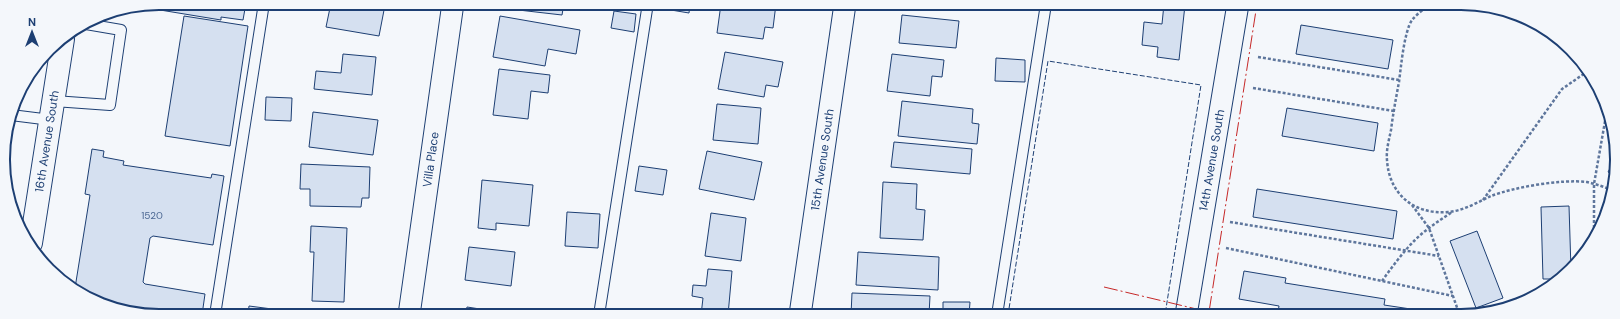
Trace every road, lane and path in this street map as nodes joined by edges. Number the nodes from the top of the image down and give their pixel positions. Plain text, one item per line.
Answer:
1 (263, 10) edge
2 (452, 10) edge
3 (647, 10) edge
4 (844, 10) edge
5 (1045, 10) edge
6 (1237, 10) edge
7 (1422, 10) edge
8 (93, 25) edge
9 (62, 46) edge
10 (1258, 57) dead end
11 (1584, 74) edge
12 (1399, 80) junction
13 (1253, 88) dead end
14 (52, 111) junction
15 (1394, 111) junction
16 (17, 114) edge
17 (1605, 121) edge
18 (1594, 184) junction
19 (1607, 188) edge
20 (1482, 200) junction
21 (1410, 203) junction
22 (1454, 211) junction
23 (1230, 222) dead end
24 (1429, 228) junction
25 (1594, 228) edge
26 (32, 237) edge
27 (1226, 248) dead end
28 (1405, 250) junction
29 (1439, 256) junction
30 (1382, 281) junction
31 (1453, 296) junction
32 (216, 309) edge
33 (410, 309) edge
34 (600, 309) edge
35 (801, 309) edge
36 (998, 309) edge
37 (1187, 309) edge
38 (1458, 309) edge

1 - 32 lane
2 - 33 street, Villa Place
3 - 34 lane
4 - 35 street, 15th Avenue South
5 - 36 lane
6 - 37 street, 14th Avenue South
7 - 12 path
8 - 14 lane
9 - 14 main road, 16th Avenue South
10 - 12 path
11 - 20 path
12 - 15 path
13 - 15 path
14 - 16 lane
14 - 26 main road, 16th Avenue South
15 - 21 path
17 - 18 path
18 - 19 path
18 - 20 path
18 - 25 path
20 - 22 path
21 - 22 path
21 - 24 path
22 - 24 path
23 - 28 path
24 - 28 path
24 - 29 path
27 - 30 path
28 - 29 path
28 - 30 path
29 - 31 path
30 - 31 path
31 - 38 path

